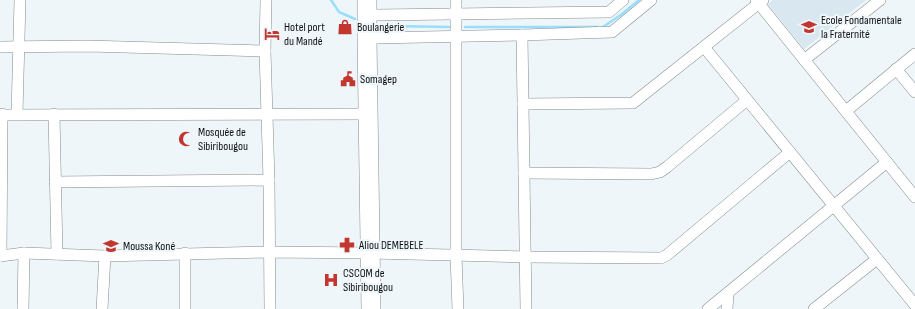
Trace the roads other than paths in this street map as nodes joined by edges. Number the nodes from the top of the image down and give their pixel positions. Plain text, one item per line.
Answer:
1 (20, 0) edge
2 (266, 0) edge
3 (456, 0) edge
4 (623, 0) edge
5 (651, 0) edge
6 (880, 0) edge
7 (759, 1) edge
8 (373, 5) edge
9 (456, 14) junction
10 (522, 35) junction
11 (456, 37) junction
12 (376, 38) junction
13 (0, 47) edge
14 (19, 47) junction
15 (704, 47) junction
16 (266, 51) junction
17 (915, 54) edge
18 (804, 60) junction
19 (896, 69) junction
20 (915, 92) edge
21 (747, 100) junction
22 (524, 104) junction
23 (846, 111) junction
24 (1, 114) edge
25 (18, 114) junction
26 (54, 114) junction
27 (268, 114) junction
28 (368, 114) junction
29 (790, 152) junction
30 (887, 162) junction
31 (524, 173) junction
32 (269, 180) junction
33 (1, 182) edge
34 (55, 182) junction
35 (915, 197) edge
36 (834, 206) junction
37 (269, 252) junction
38 (24, 253) junction
39 (375, 253) junction
40 (57, 254) junction
41 (185, 254) junction
42 (0, 256) edge
43 (105, 256) junction
44 (456, 256) junction
45 (526, 257) junction
46 (877, 259) junction
47 (728, 294) junction
48 (915, 305) edge
49 (24, 309) edge
50 (102, 309) edge
51 (185, 309) edge
52 (270, 309) edge
53 (371, 309) edge
54 (380, 309) edge
55 (458, 309) edge
56 (526, 309) edge
57 (708, 309) edge
58 (727, 309) edge
59 (814, 309) edge

1 - 14 street
2 - 16 street
3 - 9 street
4 - 9 street
5 - 10 street
6 - 18 street
7 - 15 street
7 - 18 street
8 - 9 street
8 - 12 highway
8 - 28 highway
9 - 11 street
10 - 11 street
10 - 22 street
11 - 12 street
11 - 44 street
12 - 39 highway
13 - 14 street
14 - 16 street
14 - 25 street
15 - 21 street
15 - 22 street
16 - 27 street
17 - 19 street
18 - 23 street
19 - 20 street
19 - 23 street
21 - 29 street
21 - 31 street
22 - 31 street
23 - 30 street
24 - 25 street
24 - 33 street
25 - 26 street
26 - 27 street
26 - 34 street
27 - 28 street
27 - 32 street
28 - 39 highway
29 - 36 street
29 - 45 street
30 - 35 street
30 - 36 street
31 - 45 street
32 - 34 street
32 - 37 street
33 - 42 street
34 - 40 street
36 - 46 street
36 - 47 street
37 - 39 street
37 - 41 street
37 - 52 street
38 - 40 street
38 - 42 street
38 - 49 street
39 - 44 street
39 - 53 highway
39 - 54 highway
40 - 43 street
41 - 43 street
41 - 51 street
43 - 50 street
44 - 45 street
44 - 55 street
45 - 56 street
46 - 48 street
46 - 59 street
47 - 57 street
47 - 58 street

